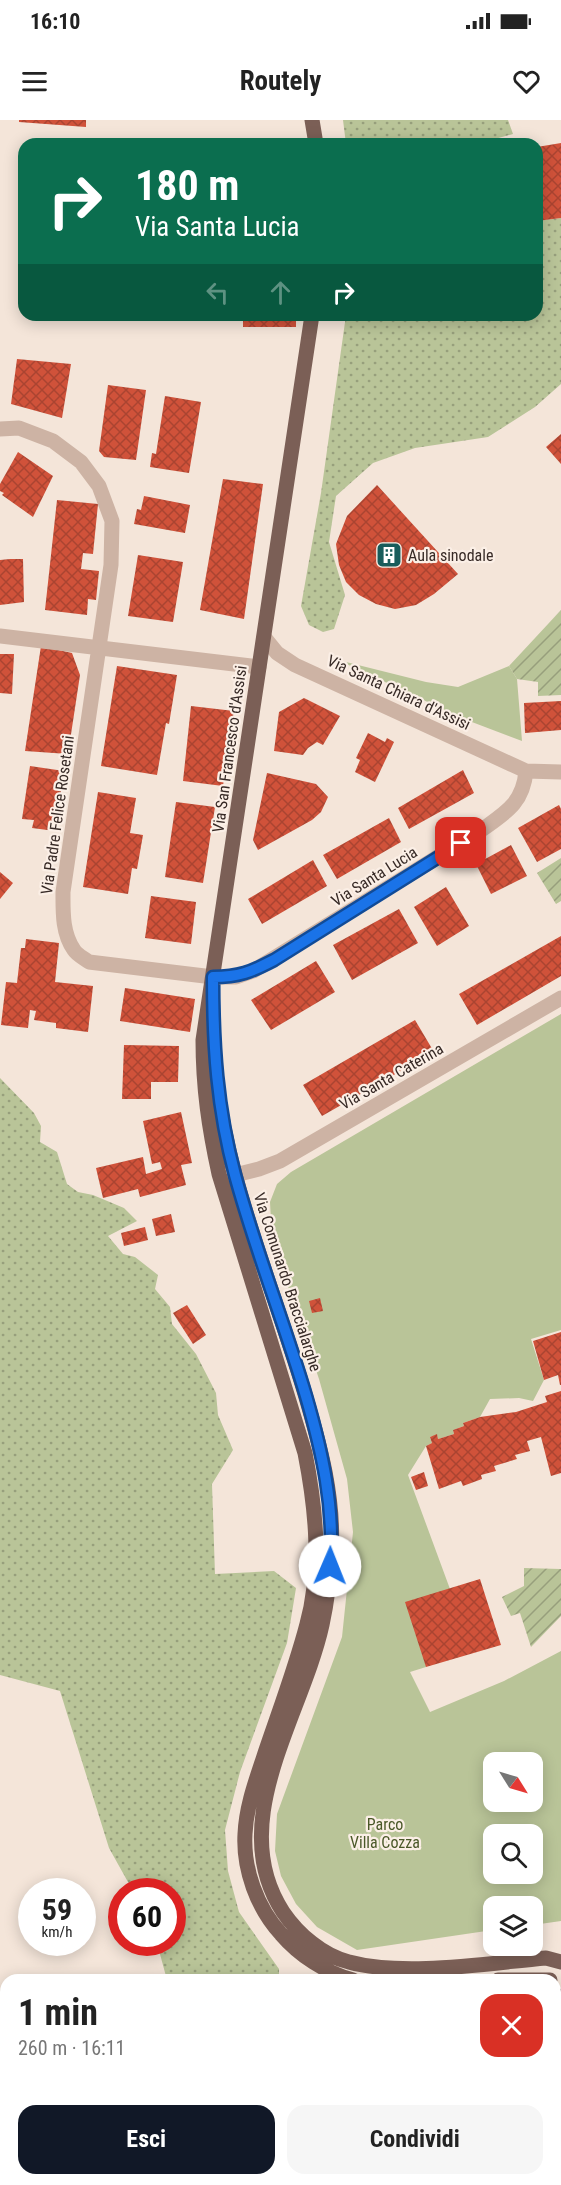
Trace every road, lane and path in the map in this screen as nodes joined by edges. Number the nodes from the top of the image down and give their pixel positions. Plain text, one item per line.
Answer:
1 (312, 120) edge
2 (315, 138) edge
3 (311, 321) edge
4 (0, 429) edge
5 (0, 636) edge
6 (264, 637) junction
7 (99, 648) junction
8 (259, 667) junction
9 (526, 771) junction
10 (561, 772) edge
11 (213, 977) junction
12 (561, 998) edge
13 (209, 1128) junction
14 (235, 1175) junction
15 (224, 1189) joint
16 (554, 1960) edge
17 (338, 1974) edge

1 - 2 main road
3 - 6 main road, Via San Francesco d'Assisi
4 - 7 street, Via Padre Felice Rosetani
5 - 7 street
6 - 8 main road, Via San Francesco d'Assisi
6 - 9 street, Via Santa Chiara d'Assisi
7 - 8 street
7 - 11 street, Via Padre Felice Rosetani
8 - 11 main road, Via San Francesco d'Assisi
9 - 10 street
9 - 11 street, Via Santa Lucia
11 - 13 main road, Via San Francesco d'Assisi
11 - 14 main road, Via Comunardo Braccialarghe
12 - 14 street, Via Santa Caterina
13 - 14 main road
13 - 15 main road, Via San Francesco d'Assisi
14 - 16 main road, Via Comunardo Braccialarghe
15 - 17 main road, Via Comunardo Braccialarghe

